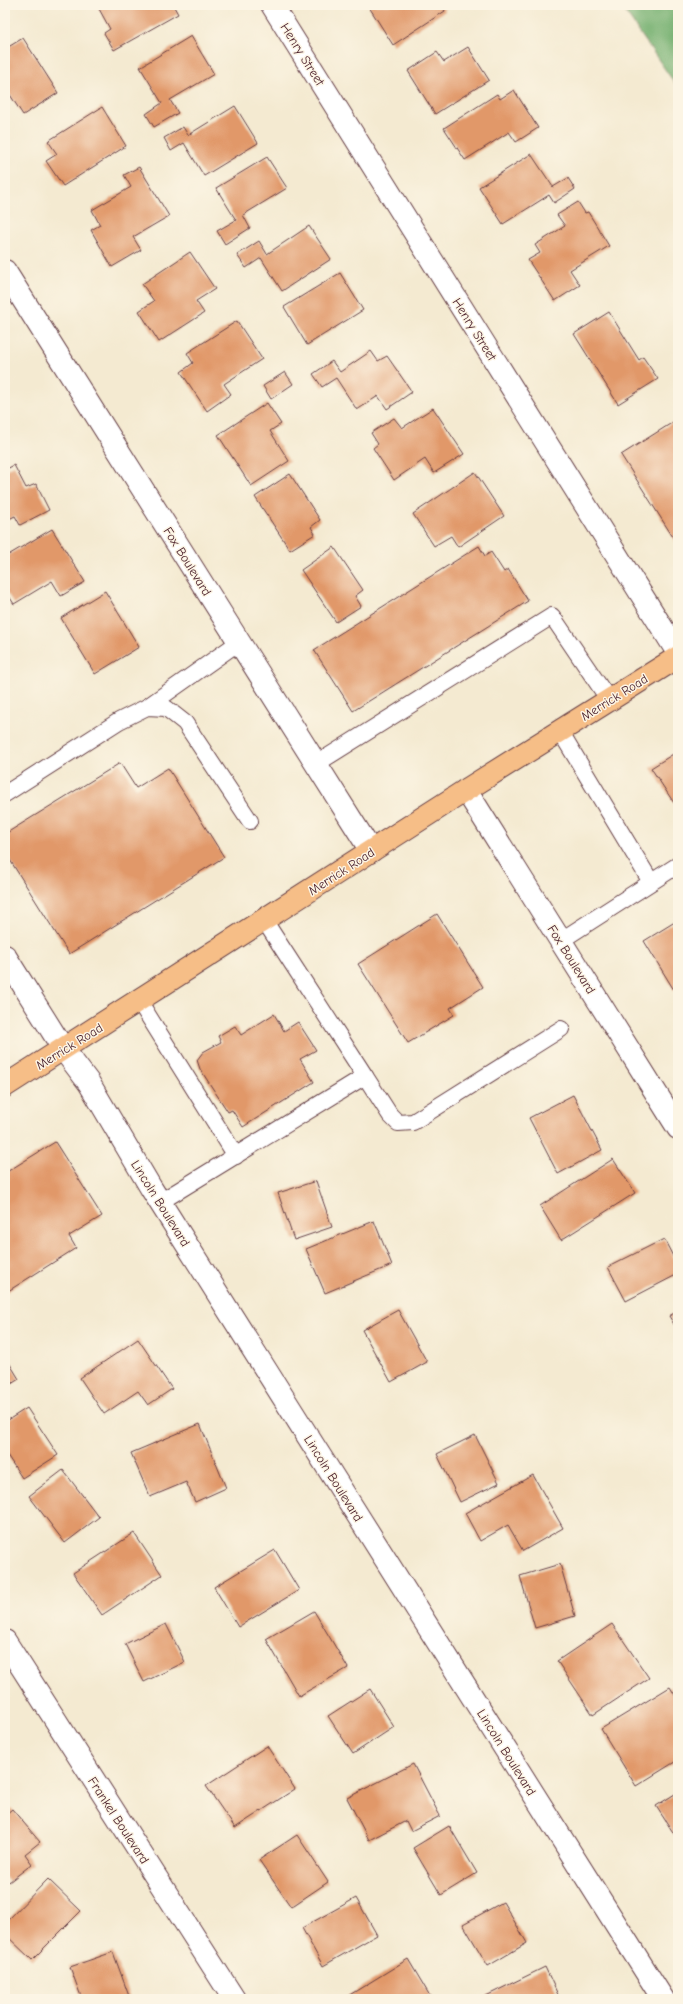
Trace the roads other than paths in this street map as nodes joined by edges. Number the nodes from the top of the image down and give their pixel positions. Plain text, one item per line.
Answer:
1 (272, 5) edge
2 (5, 271) edge
3 (239, 642) junction
4 (678, 653) edge
5 (678, 657) edge
6 (609, 700) junction
7 (147, 707) junction
8 (560, 731) junction
9 (316, 764) junction
10 (466, 790) junction
11 (5, 794) edge
12 (250, 821) dead end
13 (372, 851) junction
14 (678, 865) edge
15 (651, 882) junction
16 (264, 920) junction
17 (560, 941) junction
18 (5, 956) edge
19 (139, 1002) junction
20 (561, 1029) dead end
21 (64, 1050) junction
22 (365, 1076) junction
23 (5, 1086) edge
24 (678, 1128) edge
25 (236, 1156) junction
26 (160, 1202) junction
27 (5, 1640) edge
28 (234, 1999) edge
29 (663, 1999) edge

1 - 4 street, Henry Street
2 - 3 street, Fox Boulevard
3 - 7 lane
3 - 9 street, Fox Boulevard
5 - 6 main road, Merrick Road
6 - 8 main road, Merrick Road
6 - 9 lane
7 - 11 lane
7 - 12 lane
8 - 10 main road, Merrick Road
8 - 15 lane
9 - 13 street, Fox Boulevard
10 - 13 main road, Merrick Road
10 - 17 street, Fox Boulevard
13 - 16 main road, Merrick Road
14 - 15 lane
15 - 17 lane
16 - 19 main road, Merrick Road
16 - 22 lane
17 - 24 street, Fox Boulevard
18 - 21 street, Lincoln Boulevard
19 - 21 main road, Merrick Road
19 - 25 lane
20 - 22 lane
21 - 23 main road, Merrick Road
21 - 26 street, Lincoln Boulevard
22 - 25 lane
25 - 26 lane
26 - 29 street, Lincoln Boulevard
27 - 28 street, Frankel Boulevard

